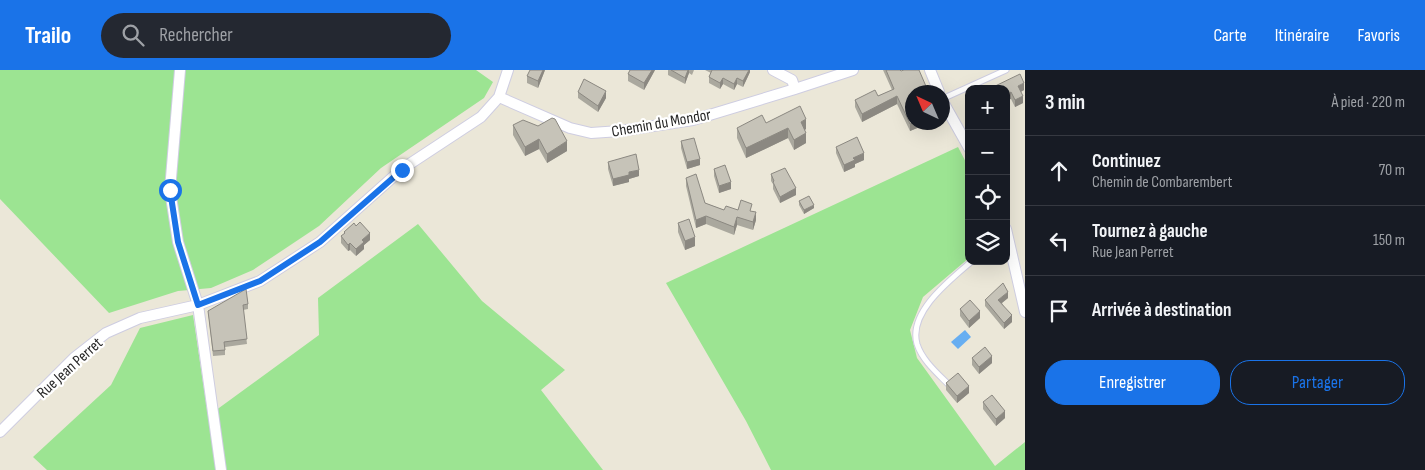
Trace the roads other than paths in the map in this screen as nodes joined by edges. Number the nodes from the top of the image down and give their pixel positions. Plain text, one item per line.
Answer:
1 (180, 70) edge
2 (508, 70) edge
3 (773, 70) edge
4 (852, 70) edge
5 (930, 70) edge
6 (1006, 70) edge
7 (936, 85) edge
8 (795, 89) junction
9 (950, 96) edge
10 (500, 97) junction
11 (950, 114) edge
12 (965, 141) edge
13 (1010, 251) edge
14 (968, 265) edge
15 (198, 305) junction
16 (1025, 312) edge
17 (948, 384) edge
18 (0, 432) edge
19 (221, 470) edge

1 - 15 street
2 - 10 street, Rue Jean Perret
3 - 8 street
4 - 8 street, Chemin du Mondor
5 - 7 street
6 - 9 lane
8 - 10 street, Chemin du Mondor
10 - 15 street, Rue Jean Perret
11 - 12 street
13 - 16 street
14 - 17 lane
15 - 18 street, Rue Jean Perret
15 - 19 street

